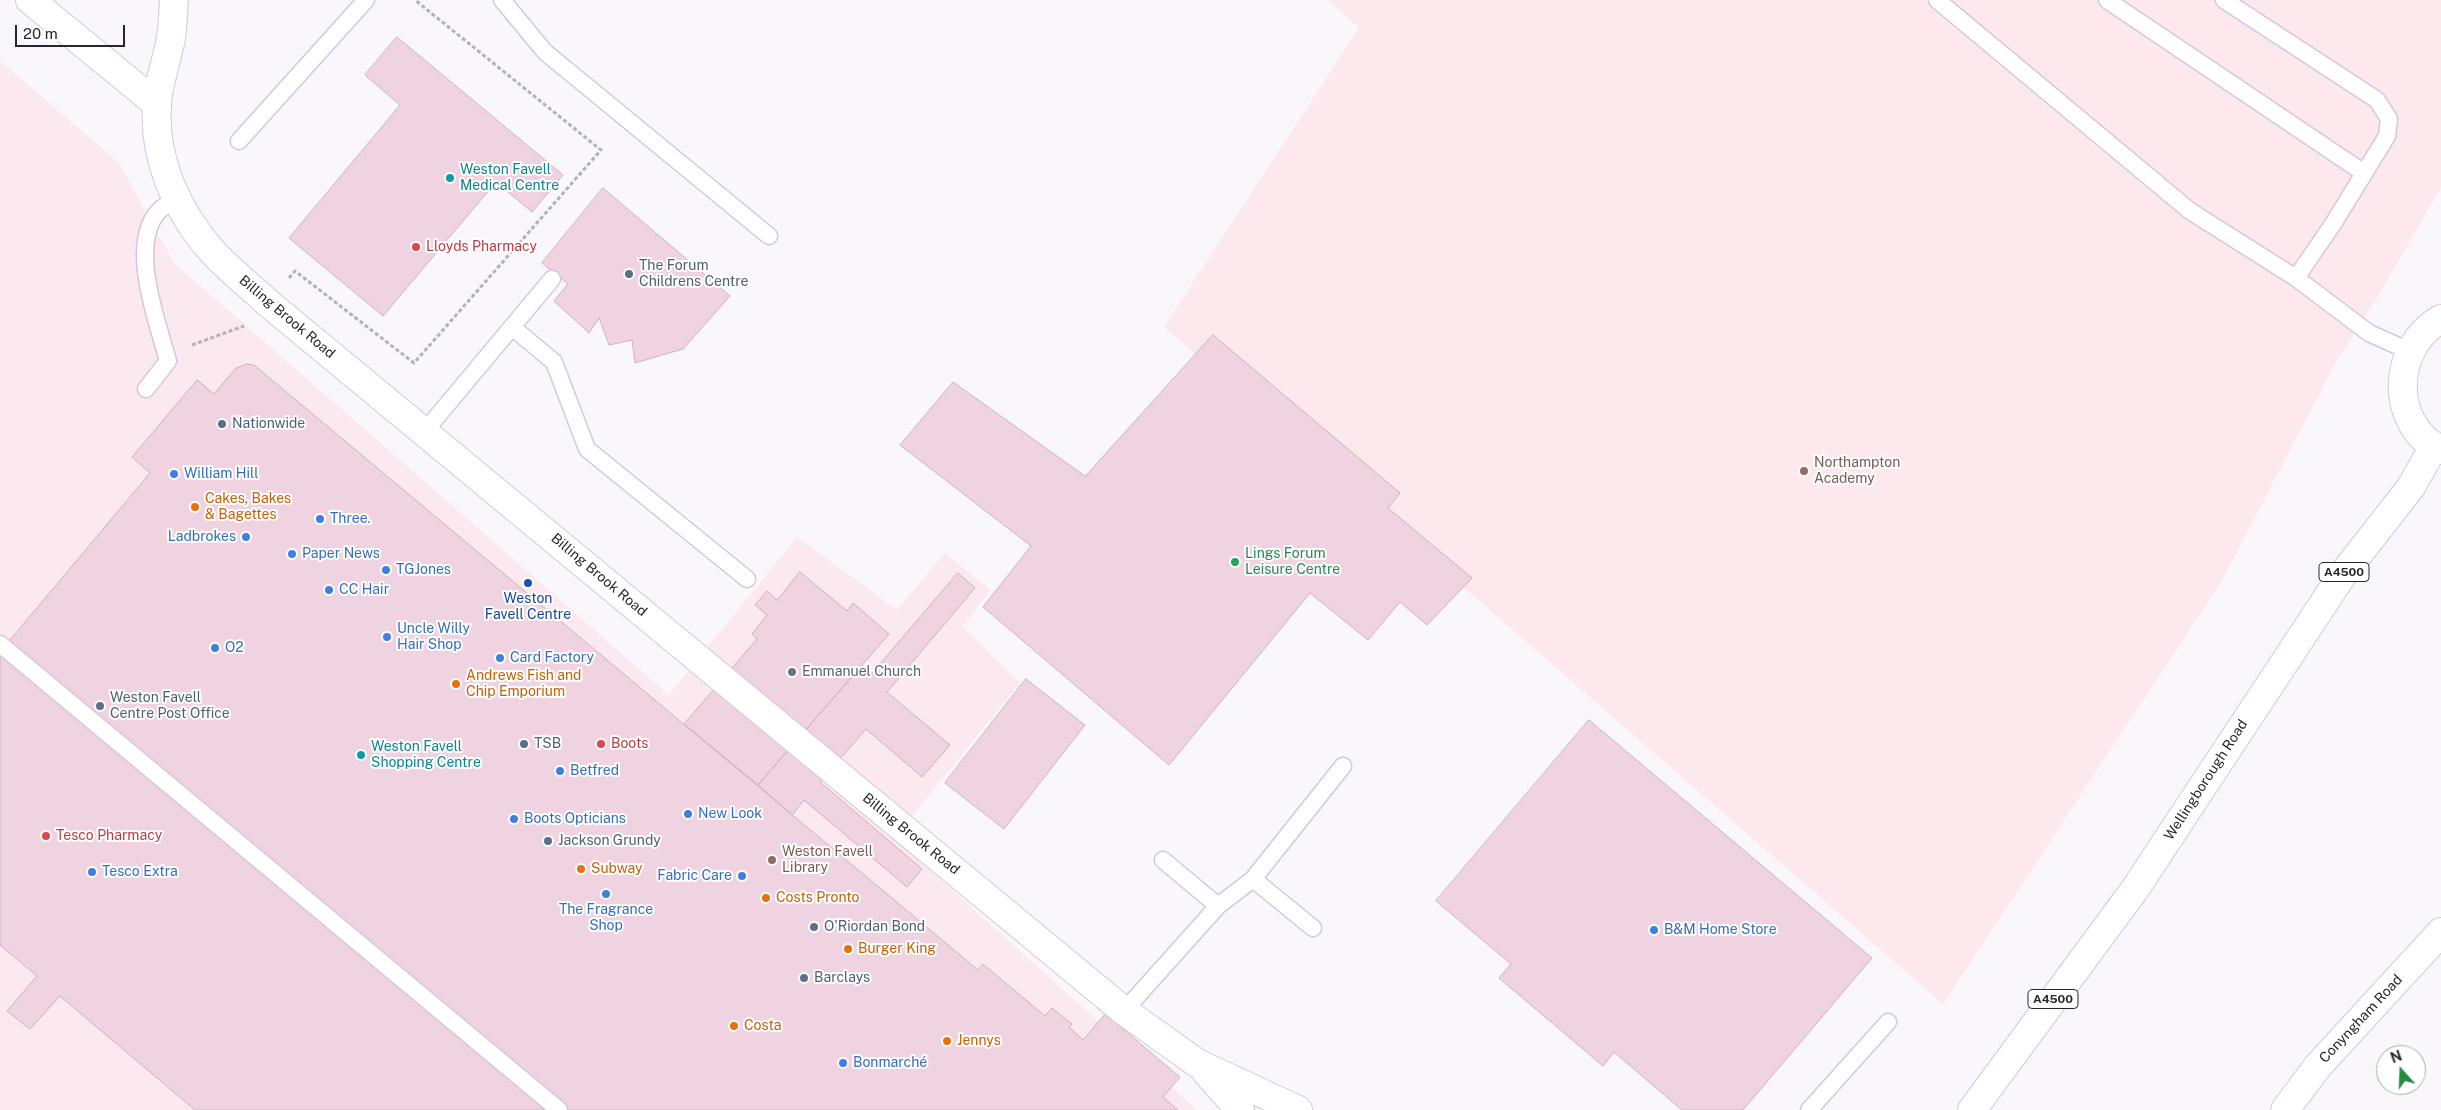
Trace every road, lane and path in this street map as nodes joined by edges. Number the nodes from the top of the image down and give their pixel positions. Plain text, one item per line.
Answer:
1 (30, 0) edge
2 (174, 0) edge
3 (366, 0) edge
4 (415, 0) edge
5 (502, 0) edge
6 (1937, 0) edge
7 (2107, 0) edge
8 (2224, 0) edge
9 (157, 104) junction
10 (239, 141) dead end
11 (2364, 173) junction
12 (176, 198) junction
13 (769, 236) dead end
14 (288, 278) dead end
15 (2296, 278) junction
16 (552, 279) dead end
17 (2441, 319) edge
18 (252, 323) dead end
19 (512, 327) junction
20 (186, 347) dead end
21 (2409, 351) junction
22 (146, 389) dead end
23 (425, 431) junction
24 (2438, 448) edge
25 (747, 579) dead end
26 (0, 644) edge
27 (1342, 766) dead end
28 (1163, 860) dead end
29 (1253, 879) junction
30 (1218, 906) junction
31 (1313, 928) dead end
32 (2441, 932) edge
33 (1124, 1011) junction
34 (1888, 1022) dead end
35 (1197, 1063) junction
36 (559, 1110) edge
37 (1240, 1110) edge
38 (1298, 1110) edge
39 (1809, 1110) edge
40 (1972, 1110) edge
41 (2285, 1110) edge

1 - 9 street
2 - 9 street, Billing Brook Road
3 - 10 lane
4 - 14 path
5 - 13 lane
6 - 15 lane
7 - 11 lane
8 - 11 lane
9 - 12 street, Billing Brook Road
11 - 15 lane
12 - 22 lane
12 - 23 street, Billing Brook Road
15 - 21 lane
16 - 19 lane
17 - 21 street
18 - 20 path
19 - 23 lane
19 - 25 lane
21 - 24 street
23 - 33 street, Billing Brook Road
24 - 40 street, Wellingborough Road / A4500
26 - 36 lane
27 - 29 lane
28 - 30 lane
29 - 30 lane
29 - 31 lane
30 - 33 lane
32 - 41 street, Conyngham Road
33 - 35 street, Billing Brook Road
34 - 39 lane
35 - 37 street, Billing Brook Road
35 - 38 street, Billing Brook Road

